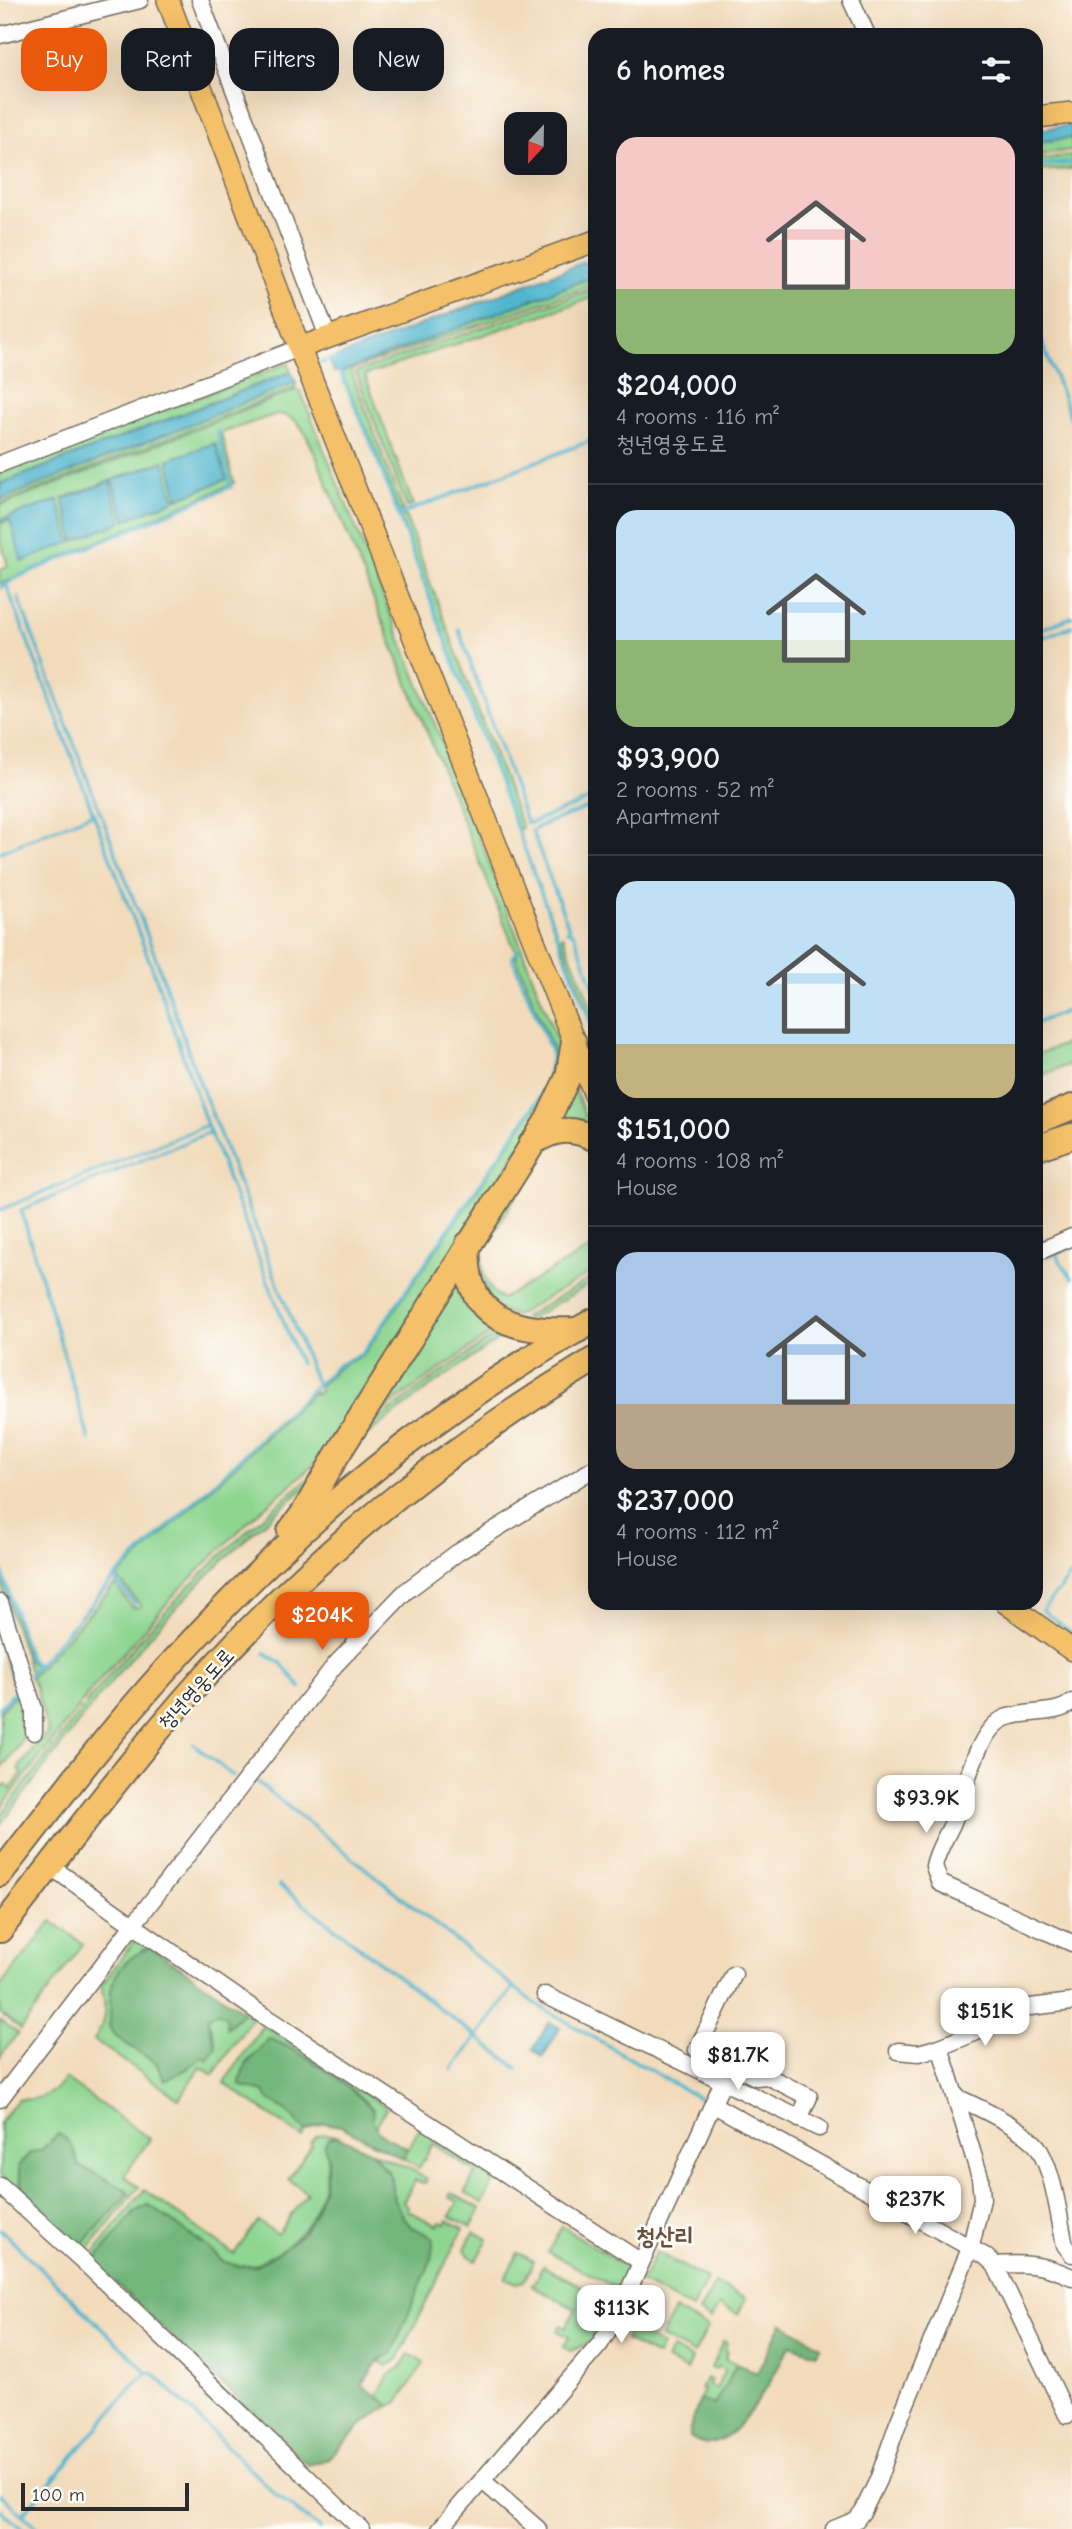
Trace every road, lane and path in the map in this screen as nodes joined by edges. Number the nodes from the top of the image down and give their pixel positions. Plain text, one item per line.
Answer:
1 (140, 0) edge
2 (168, 0) edge
3 (200, 0) edge
4 (851, 0) edge
5 (864, 28) edge
6 (0, 35) edge
7 (1072, 113) edge
8 (1043, 116) edge
9 (588, 244) edge
10 (328, 337) junction
11 (301, 353) junction
12 (0, 464) edge
13 (574, 1042) junction
14 (588, 1078) edge
15 (1072, 1107) edge
16 (1043, 1119) edge
17 (588, 1136) edge
18 (1072, 1136) edge
19 (530, 1144) junction
20 (1043, 1146) edge
21 (1072, 1237) edge
22 (468, 1244) junction
23 (1044, 1249) edge
24 (586, 1325) edge
25 (588, 1363) edge
26 (588, 1472) edge
27 (241, 1591) junction
28 (0, 1603) edge
29 (1016, 1610) edge
30 (1072, 1650) edge
31 (1072, 1702) edge
32 (34, 1732) dead end
33 (50, 1866) junction
34 (0, 1874) edge
35 (133, 1925) junction
36 (0, 1930) edge
37 (1072, 1943) edge
38 (734, 1974) dead end
39 (545, 1994) dead end
40 (1072, 2002) edge
41 (940, 2047) junction
42 (898, 2050) dead end
43 (730, 2066) junction
44 (722, 2083) junction
45 (956, 2097) junction
46 (0, 2099) edge
47 (714, 2105) junction
48 (799, 2119) junction
49 (819, 2128) dead end
50 (0, 2186) edge
51 (971, 2246) junction
52 (1072, 2254) edge
53 (641, 2262) junction
54 (995, 2266) junction
55 (1072, 2277) edge
56 (1067, 2414) dead end
57 (483, 2481) junction
58 (361, 2529) edge
59 (440, 2529) edge
60 (538, 2529) edge
61 (834, 2529) edge

1 - 6 street
2 - 11 main road
3 - 10 street
4 - 5 street
7 - 8 main road
9 - 10 main road
10 - 11 main road
11 - 12 street
11 - 13 main road
13 - 14 main road
13 - 19 highway
15 - 16 highway
17 - 19 highway
18 - 20 highway
19 - 22 highway
21 - 23 street
22 - 24 highway
22 - 27 highway
24 - 27 highway, 청년영웅도로
25 - 33 highway, 청년영웅도로
26 - 35 street
27 - 34 highway, 청년영웅도로
28 - 32 street
29 - 30 main road
31 - 37 street
33 - 35 street
33 - 36 highway, 청년영웅도로
35 - 46 street
35 - 53 street
38 - 43 street
39 - 44 street
40 - 41 street
41 - 42 street
41 - 45 street
43 - 44 street
43 - 48 street
44 - 47 street
44 - 48 street
45 - 51 street
45 - 52 street
47 - 51 street
47 - 53 street
48 - 49 street
50 - 58 street
51 - 54 street
51 - 61 street
53 - 57 street
54 - 55 street
54 - 56 street
57 - 59 street
57 - 60 street

